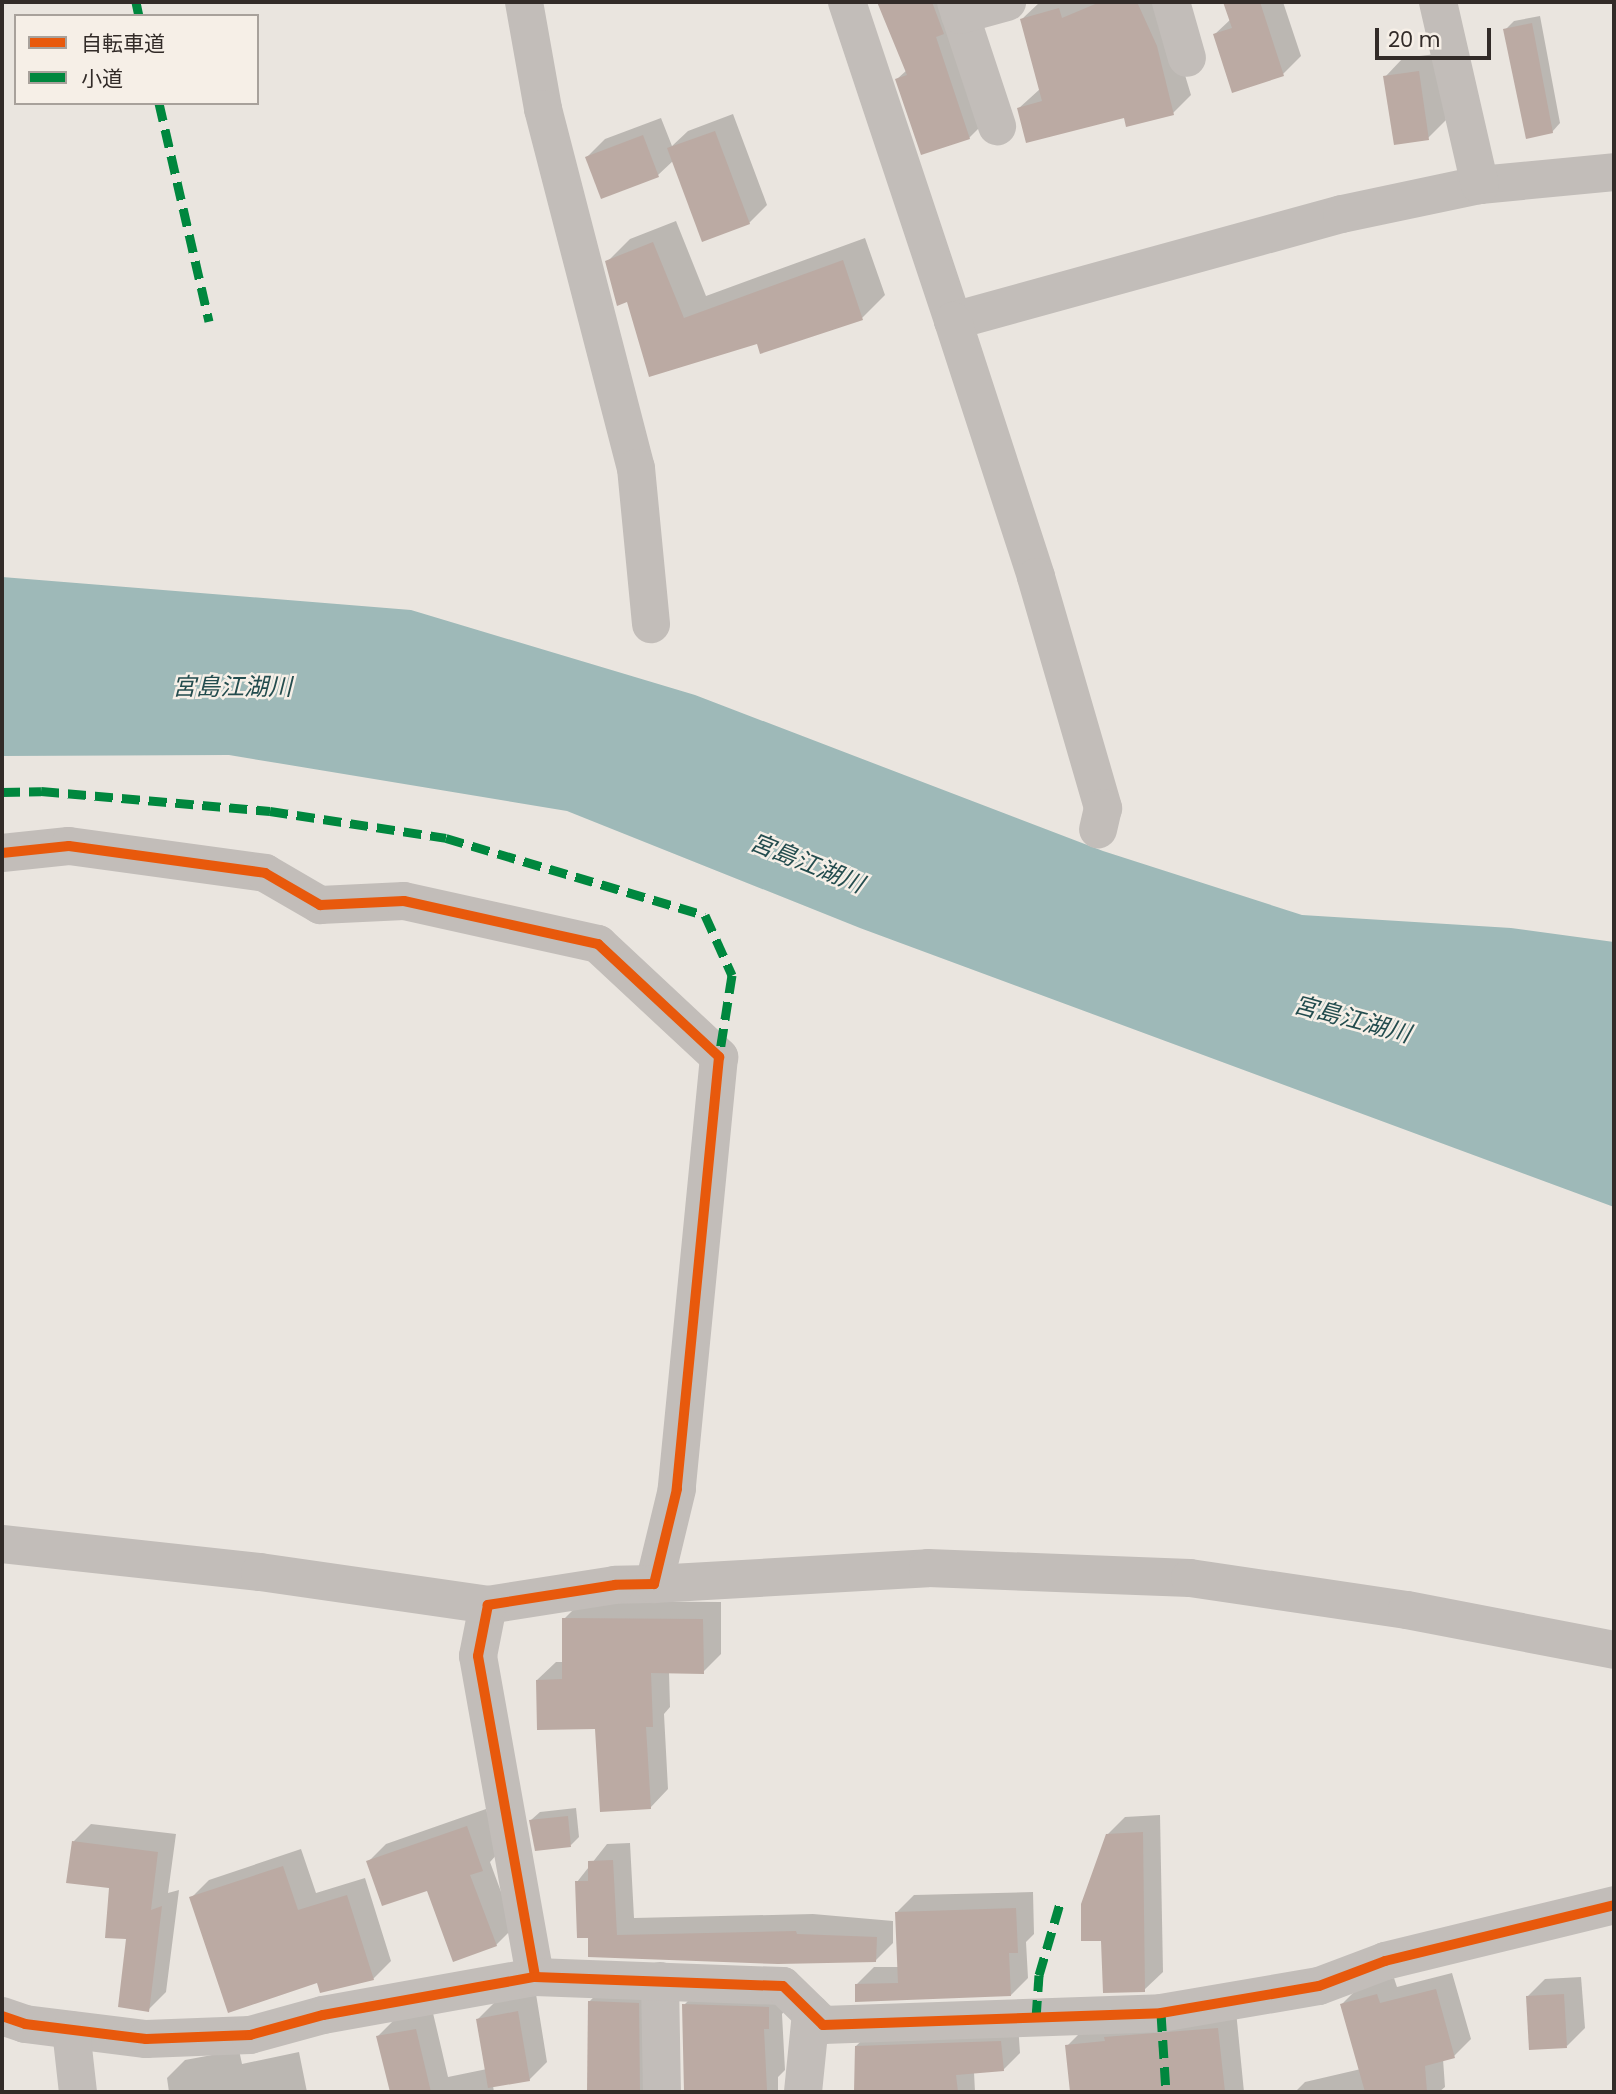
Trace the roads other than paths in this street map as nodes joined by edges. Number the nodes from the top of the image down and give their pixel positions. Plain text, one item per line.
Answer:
1 (524, 2) edge
2 (847, 2) edge
3 (1007, 2) edge
4 (1171, 2) edge
5 (1438, 2) edge
6 (958, 8) edge
7 (1187, 58) dead end
8 (997, 126) dead end
9 (1614, 172) edge
10 (1480, 186) junction
11 (953, 321) junction
12 (651, 624) dead end
13 (1098, 829) dead end
14 (2, 853) edge
15 (2, 1544) edge
16 (654, 1584) junction
17 (488, 1605) junction
18 (1614, 1650) edge
19 (1614, 1905) edge
20 (535, 1977) junction
21 (660, 1981) junction
22 (811, 2014) junction
23 (2, 2016) edge
24 (71, 2030) junction
25 (78, 2092) edge
26 (662, 2092) edge
27 (803, 2092) edge

1 - 12 street
2 - 11 street
3 - 6 street
4 - 7 street
5 - 10 street
6 - 8 street
9 - 10 street
10 - 11 street
11 - 13 street
14 - 16 street
15 - 17 street
16 - 17 street
16 - 18 street
17 - 20 street
19 - 22 street
20 - 21 street
20 - 24 street
21 - 22 street
21 - 26 street
22 - 27 street
23 - 24 street
24 - 25 street

